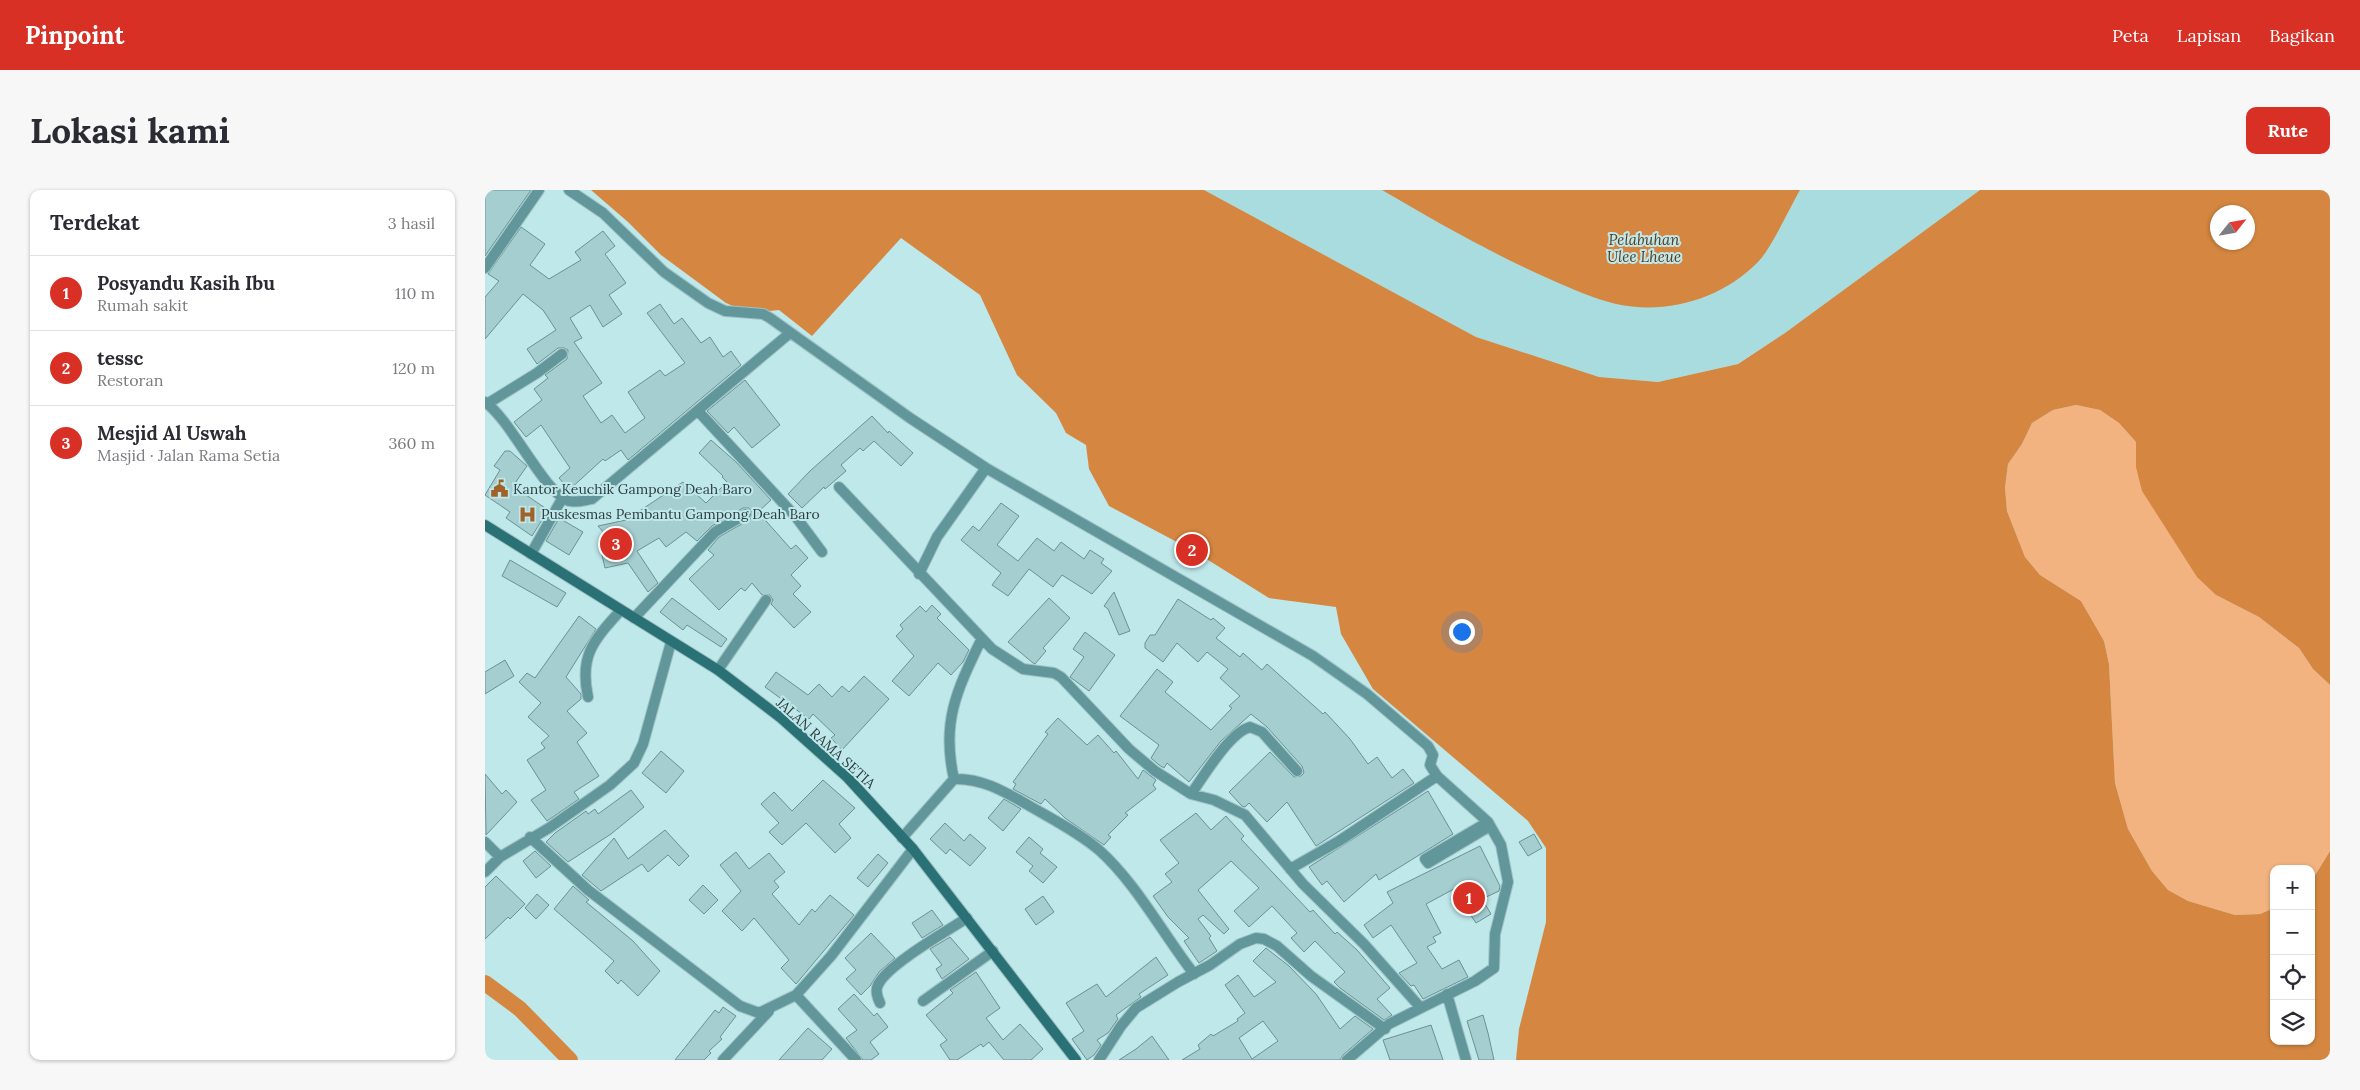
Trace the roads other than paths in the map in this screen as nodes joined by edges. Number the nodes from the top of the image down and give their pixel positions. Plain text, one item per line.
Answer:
1 (539, 190) edge
2 (569, 190) edge
3 (485, 268) edge
4 (790, 332) junction
5 (562, 354) dead end
6 (486, 403) edge
7 (698, 411) junction
8 (986, 468) junction
9 (839, 486) dead end
10 (563, 498) junction
11 (746, 514) dead end
12 (485, 525) edge
13 (823, 552) dead end
14 (531, 554) junction
15 (919, 574) junction
16 (767, 600) dead end
17 (621, 610) junction
18 (634, 618) junction
19 (981, 640) junction
20 (671, 642) junction
21 (718, 670) junction
22 (588, 697) dead end
23 (1297, 771) dead end
24 (1437, 776) junction
25 (954, 779) junction
26 (1191, 794) junction
27 (1488, 822) junction
28 (530, 837) junction
29 (902, 838) junction
30 (485, 842) edge
31 (913, 849) junction
32 (499, 857) junction
33 (1290, 869) junction
34 (485, 872) edge
35 (967, 918) junction
36 (993, 950) junction
37 (1194, 974) junction
38 (1447, 994) junction
39 (796, 995) junction
40 (923, 1001) dead end
41 (880, 1003) dead end
42 (773, 1006) junction
43 (1420, 1007) junction
44 (1385, 1030) junction
45 (1352, 1058) edge
46 (723, 1060) edge
47 (856, 1060) edge
48 (1076, 1060) edge
49 (1099, 1060) edge
50 (1466, 1060) edge

1 - 3 street
2 - 4 street
4 - 7 street
4 - 8 street
5 - 6 street
6 - 10 street
7 - 10 street
7 - 13 street
8 - 15 street
8 - 24 street
9 - 15 street
10 - 14 street
11 - 18 street
12 - 14 street, JALAN RAMA SETIA
14 - 17 street, JALAN RAMA SETIA
15 - 19 street
16 - 21 street
17 - 18 street, JALAN RAMA SETIA
17 - 22 street
18 - 20 street, JALAN RAMA SETIA
19 - 25 street
19 - 26 street
20 - 21 street, JALAN RAMA SETIA
20 - 28 street
21 - 29 street, JALAN RAMA SETIA
23 - 26 street
24 - 27 street
24 - 33 street
25 - 29 street
25 - 37 street
26 - 33 street
27 - 27 street
27 - 38 street
28 - 32 street
28 - 42 street
29 - 31 street, JALAN RAMA SETIA
30 - 32 street
31 - 35 street, JALAN RAMA SETIA
31 - 39 street
32 - 34 street
33 - 43 street
35 - 36 street, JALAN RAMA SETIA
35 - 41 street
36 - 40 street
36 - 48 street, JALAN RAMA SETIA
37 - 44 street
37 - 49 street
38 - 43 street
38 - 50 street
39 - 42 street
39 - 47 street
42 - 46 street
43 - 44 street
44 - 45 street

